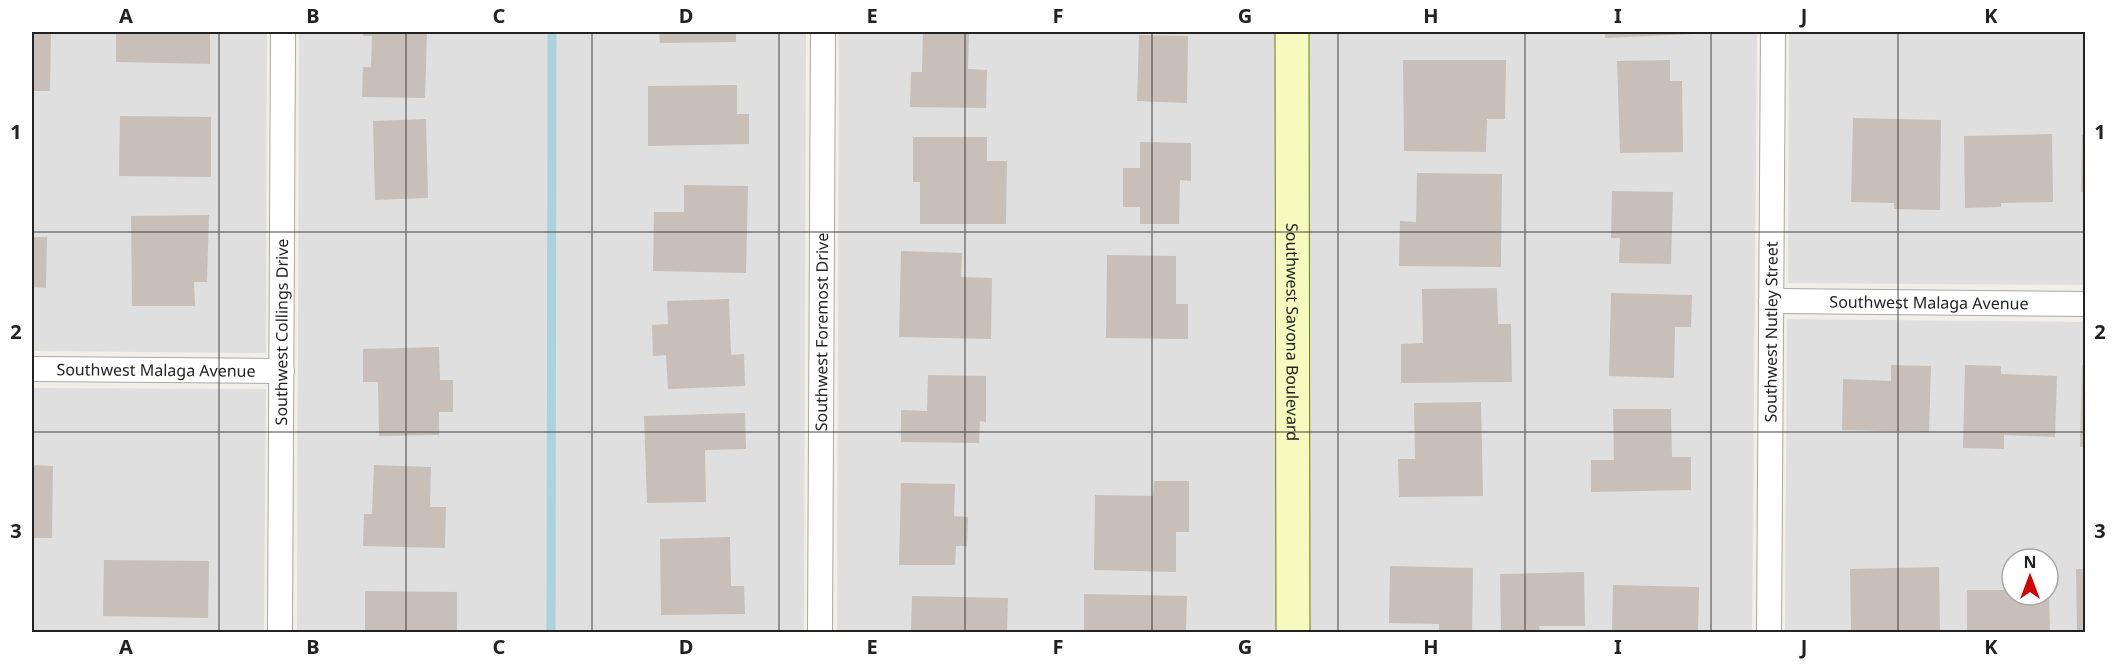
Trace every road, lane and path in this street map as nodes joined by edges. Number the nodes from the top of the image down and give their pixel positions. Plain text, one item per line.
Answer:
1 (283, 32) edge
2 (823, 32) edge
3 (1292, 32) edge
4 (1773, 32) edge
5 (1771, 301) junction
6 (2085, 304) edge
7 (32, 369) edge
8 (282, 371) junction
9 (280, 633) edge
10 (820, 633) edge
11 (1293, 633) edge
12 (1769, 633) edge

1 - 8 street, Southwest Collings Drive
2 - 10 street, Southwest Foremost Drive
3 - 11 street, Southwest Savona Boulevard
4 - 5 street, Southwest Nutley Street
5 - 6 street, Southwest Malaga Avenue
5 - 12 street, Southwest Nutley Street
7 - 8 street, Southwest Malaga Avenue
8 - 9 street, Southwest Collings Drive

